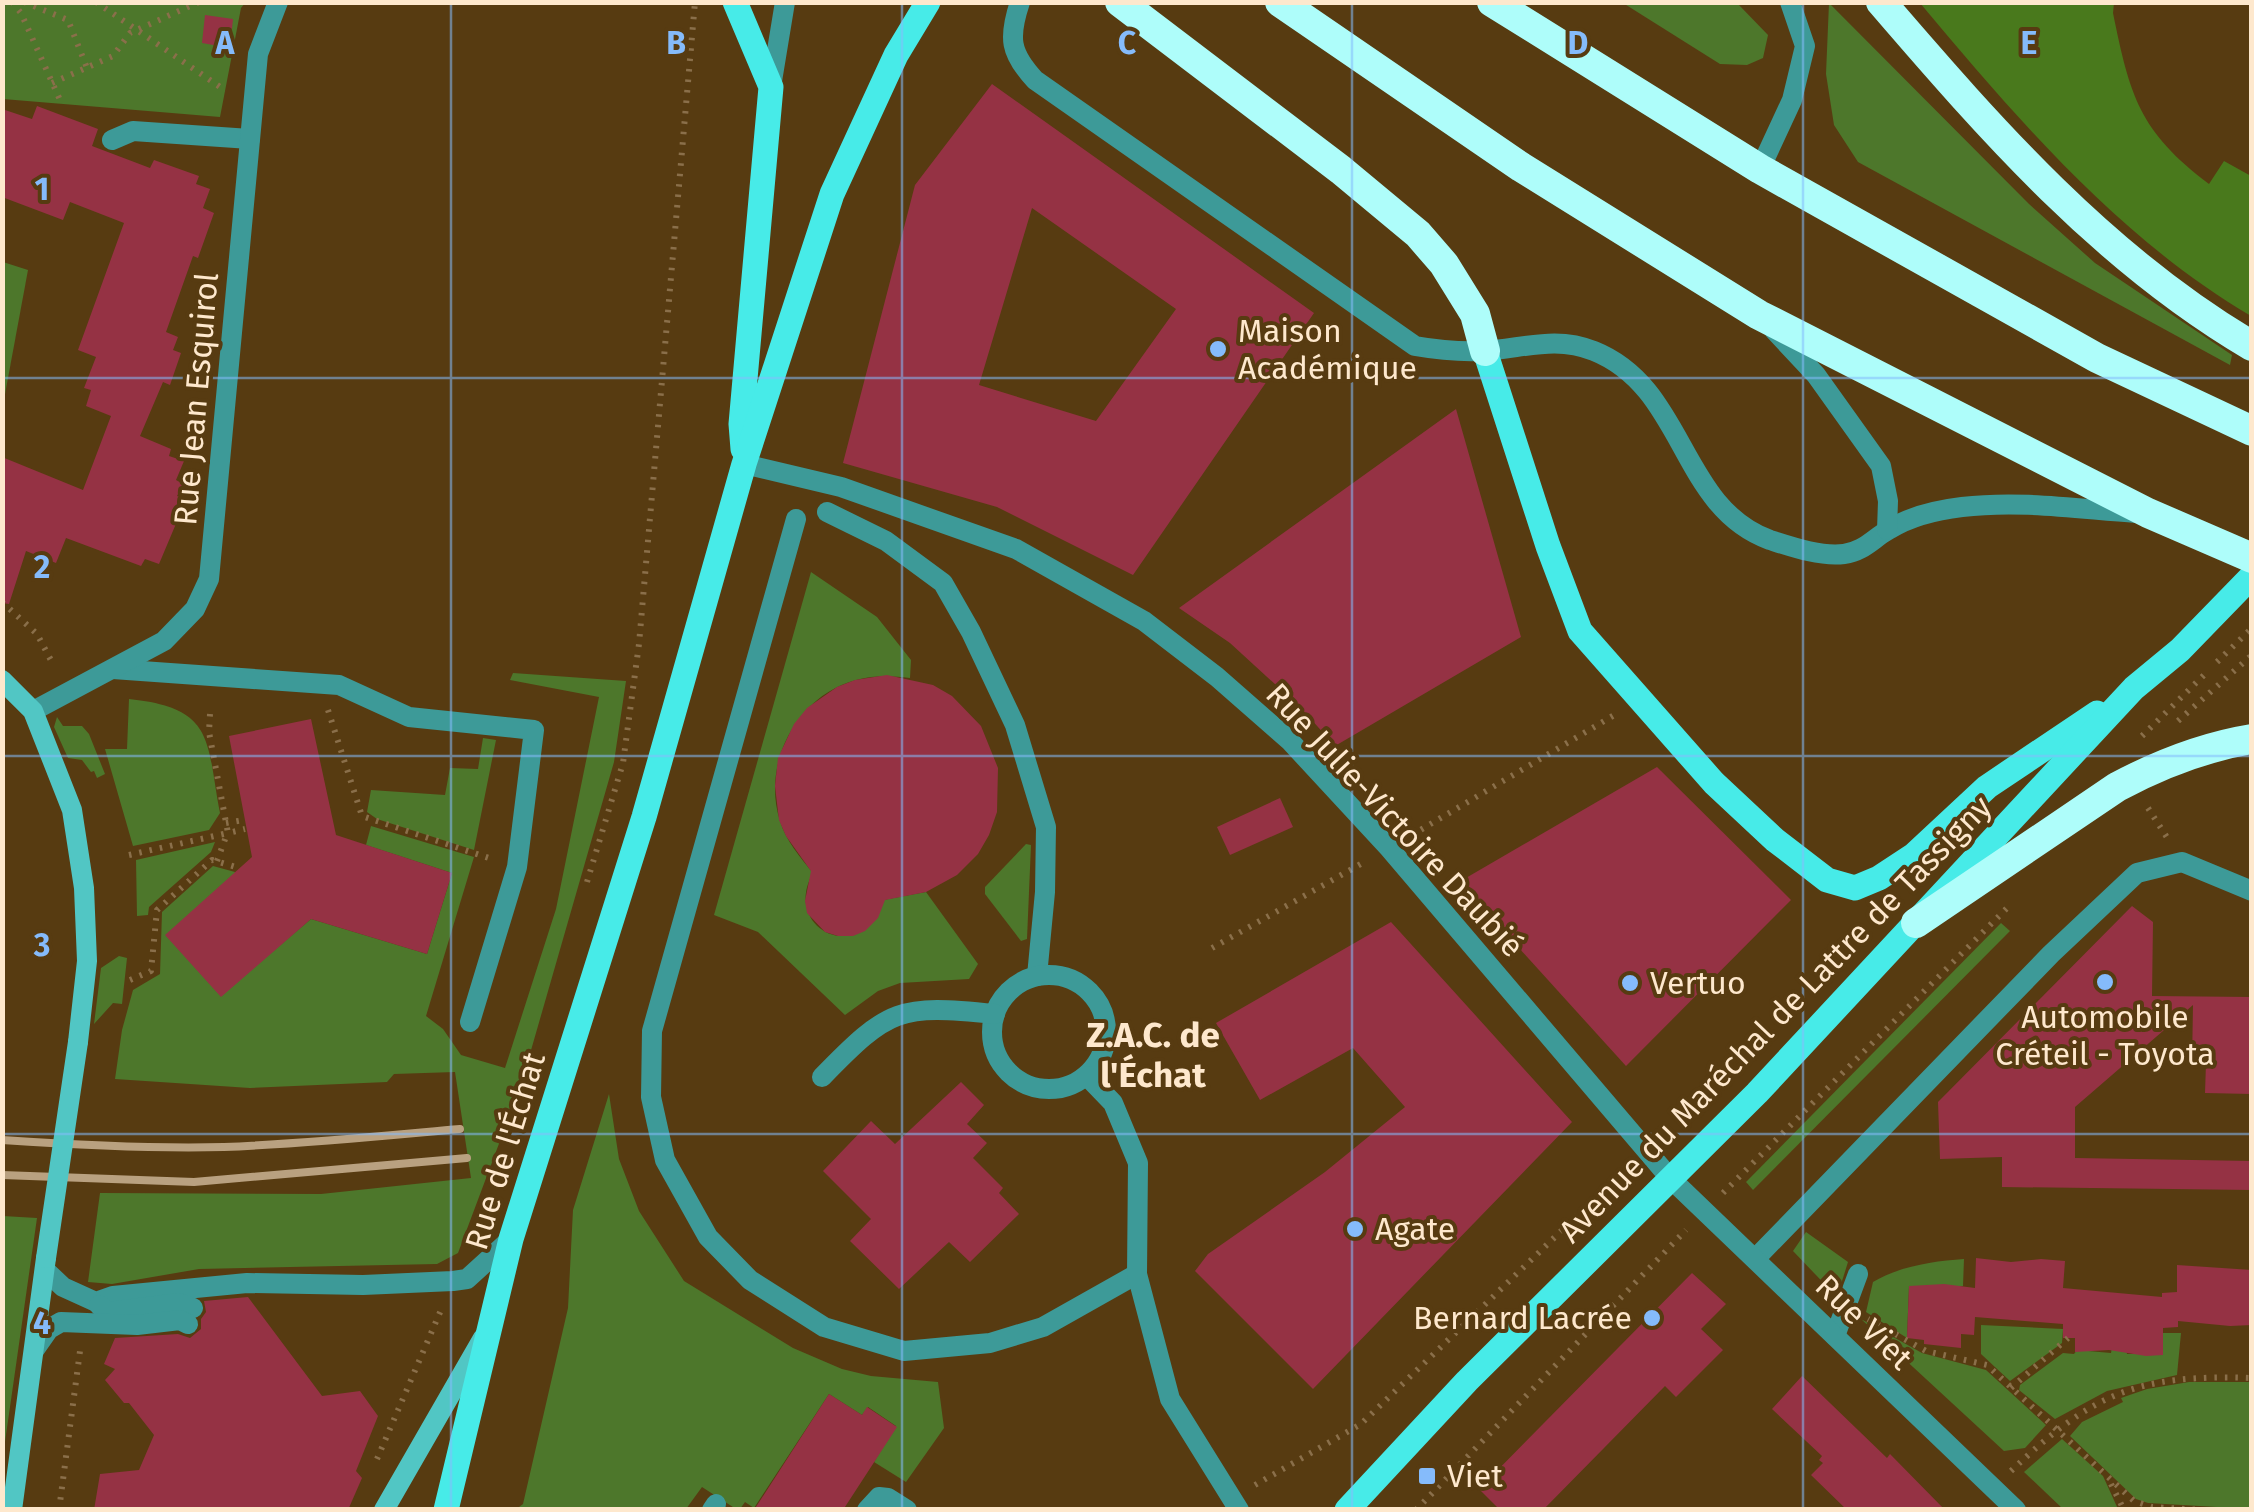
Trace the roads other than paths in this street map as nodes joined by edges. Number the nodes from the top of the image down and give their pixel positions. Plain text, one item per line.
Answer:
1 (278, 2) edge
2 (735, 2) edge
3 (784, 2) edge
4 (928, 2) edge
5 (1020, 2) edge
6 (1120, 2) edge
7 (1280, 2) edge
8 (1492, 2) edge
9 (1790, 2) edge
10 (1881, 2) edge
11 (772, 87) junction
12 (250, 139) junction
13 (112, 140) dead end
14 (1760, 169) junction
15 (1759, 315) junction
16 (2252, 346) edge
17 (1486, 351) junction
18 (2252, 432) edge
19 (744, 464) junction
20 (827, 512) dead end
21 (2148, 513) junction
22 (796, 519) dead end
23 (1887, 530) junction
24 (2252, 558) edge
25 (2252, 576) edge
26 (114, 669) junction
27 (2, 680) edge
28 (2134, 688) junction
29 (32, 711) junction
30 (2252, 739) edge
31 (2252, 890) edge
32 (1916, 923) junction
33 (1037, 976) junction
34 (995, 1014) junction
35 (470, 1022) dead end
36 (1087, 1076) junction
37 (822, 1077) dead end
38 (1670, 1178) junction
39 (511, 1238) junction
40 (1756, 1260) junction
41 (46, 1264) junction
42 (1138, 1274) junction
43 (1858, 1274) dead end
44 (96, 1302) junction
45 (489, 1328) junction
46 (1835, 1336) junction
47 (35, 1349) junction
48 (1235, 1504) edge
49 (447, 1508) edge
50 (12, 1510) edge
51 (384, 1510) edge
52 (867, 1510) edge
53 (906, 1510) edge
54 (1348, 1510) edge
55 (2016, 1510) edge

1 - 12 street, Rue Jean Esquirol
2 - 11 main road
3 - 11 street
4 - 19 main road, Rue de l'Échat
5 - 17 street
6 - 17 highway
7 - 15 highway
8 - 14 highway
9 - 14 street
10 - 16 highway
11 - 19 main road
12 - 13 street
12 - 26 street, Rue Jean Esquirol
14 - 18 highway
15 - 21 highway
15 - 23 street
17 - 23 street
17 - 28 main road
19 - 38 street, Rue Julie-Victoire Daubié
19 - 39 main road, Rue de l'Échat
20 - 33 street
21 - 23 street
21 - 24 highway
22 - 42 street
25 - 28 main road, Avenue du Maréchal de Lattre de Tassigny
26 - 29 street, Rue Jean Esquirol
26 - 35 street
27 - 29 main road
28 - 32 main road, Avenue du Maréchal de Lattre de Tassigny
29 - 41 main road, bridge
30 - 32 highway
31 - 40 street
32 - 38 main road, Avenue du Maréchal de Lattre de Tassigny
33 - 34 street
33 - 36 street
34 - 36 street
34 - 37 street
36 - 42 street
38 - 40 street, Rue Viet
38 - 54 main road, Avenue du Maréchal de Lattre de Tassigny
39 - 44 street
39 - 45 main road, Rue de l'Échat
40 - 46 street, Rue Viet
41 - 44 street
41 - 47 main road
42 - 48 street
43 - 46 street
44 - 47 street
45 - 49 main road, Rue de l'Échat
45 - 51 main road
46 - 55 street, Rue Viet
47 - 50 main road
52 - 53 street

